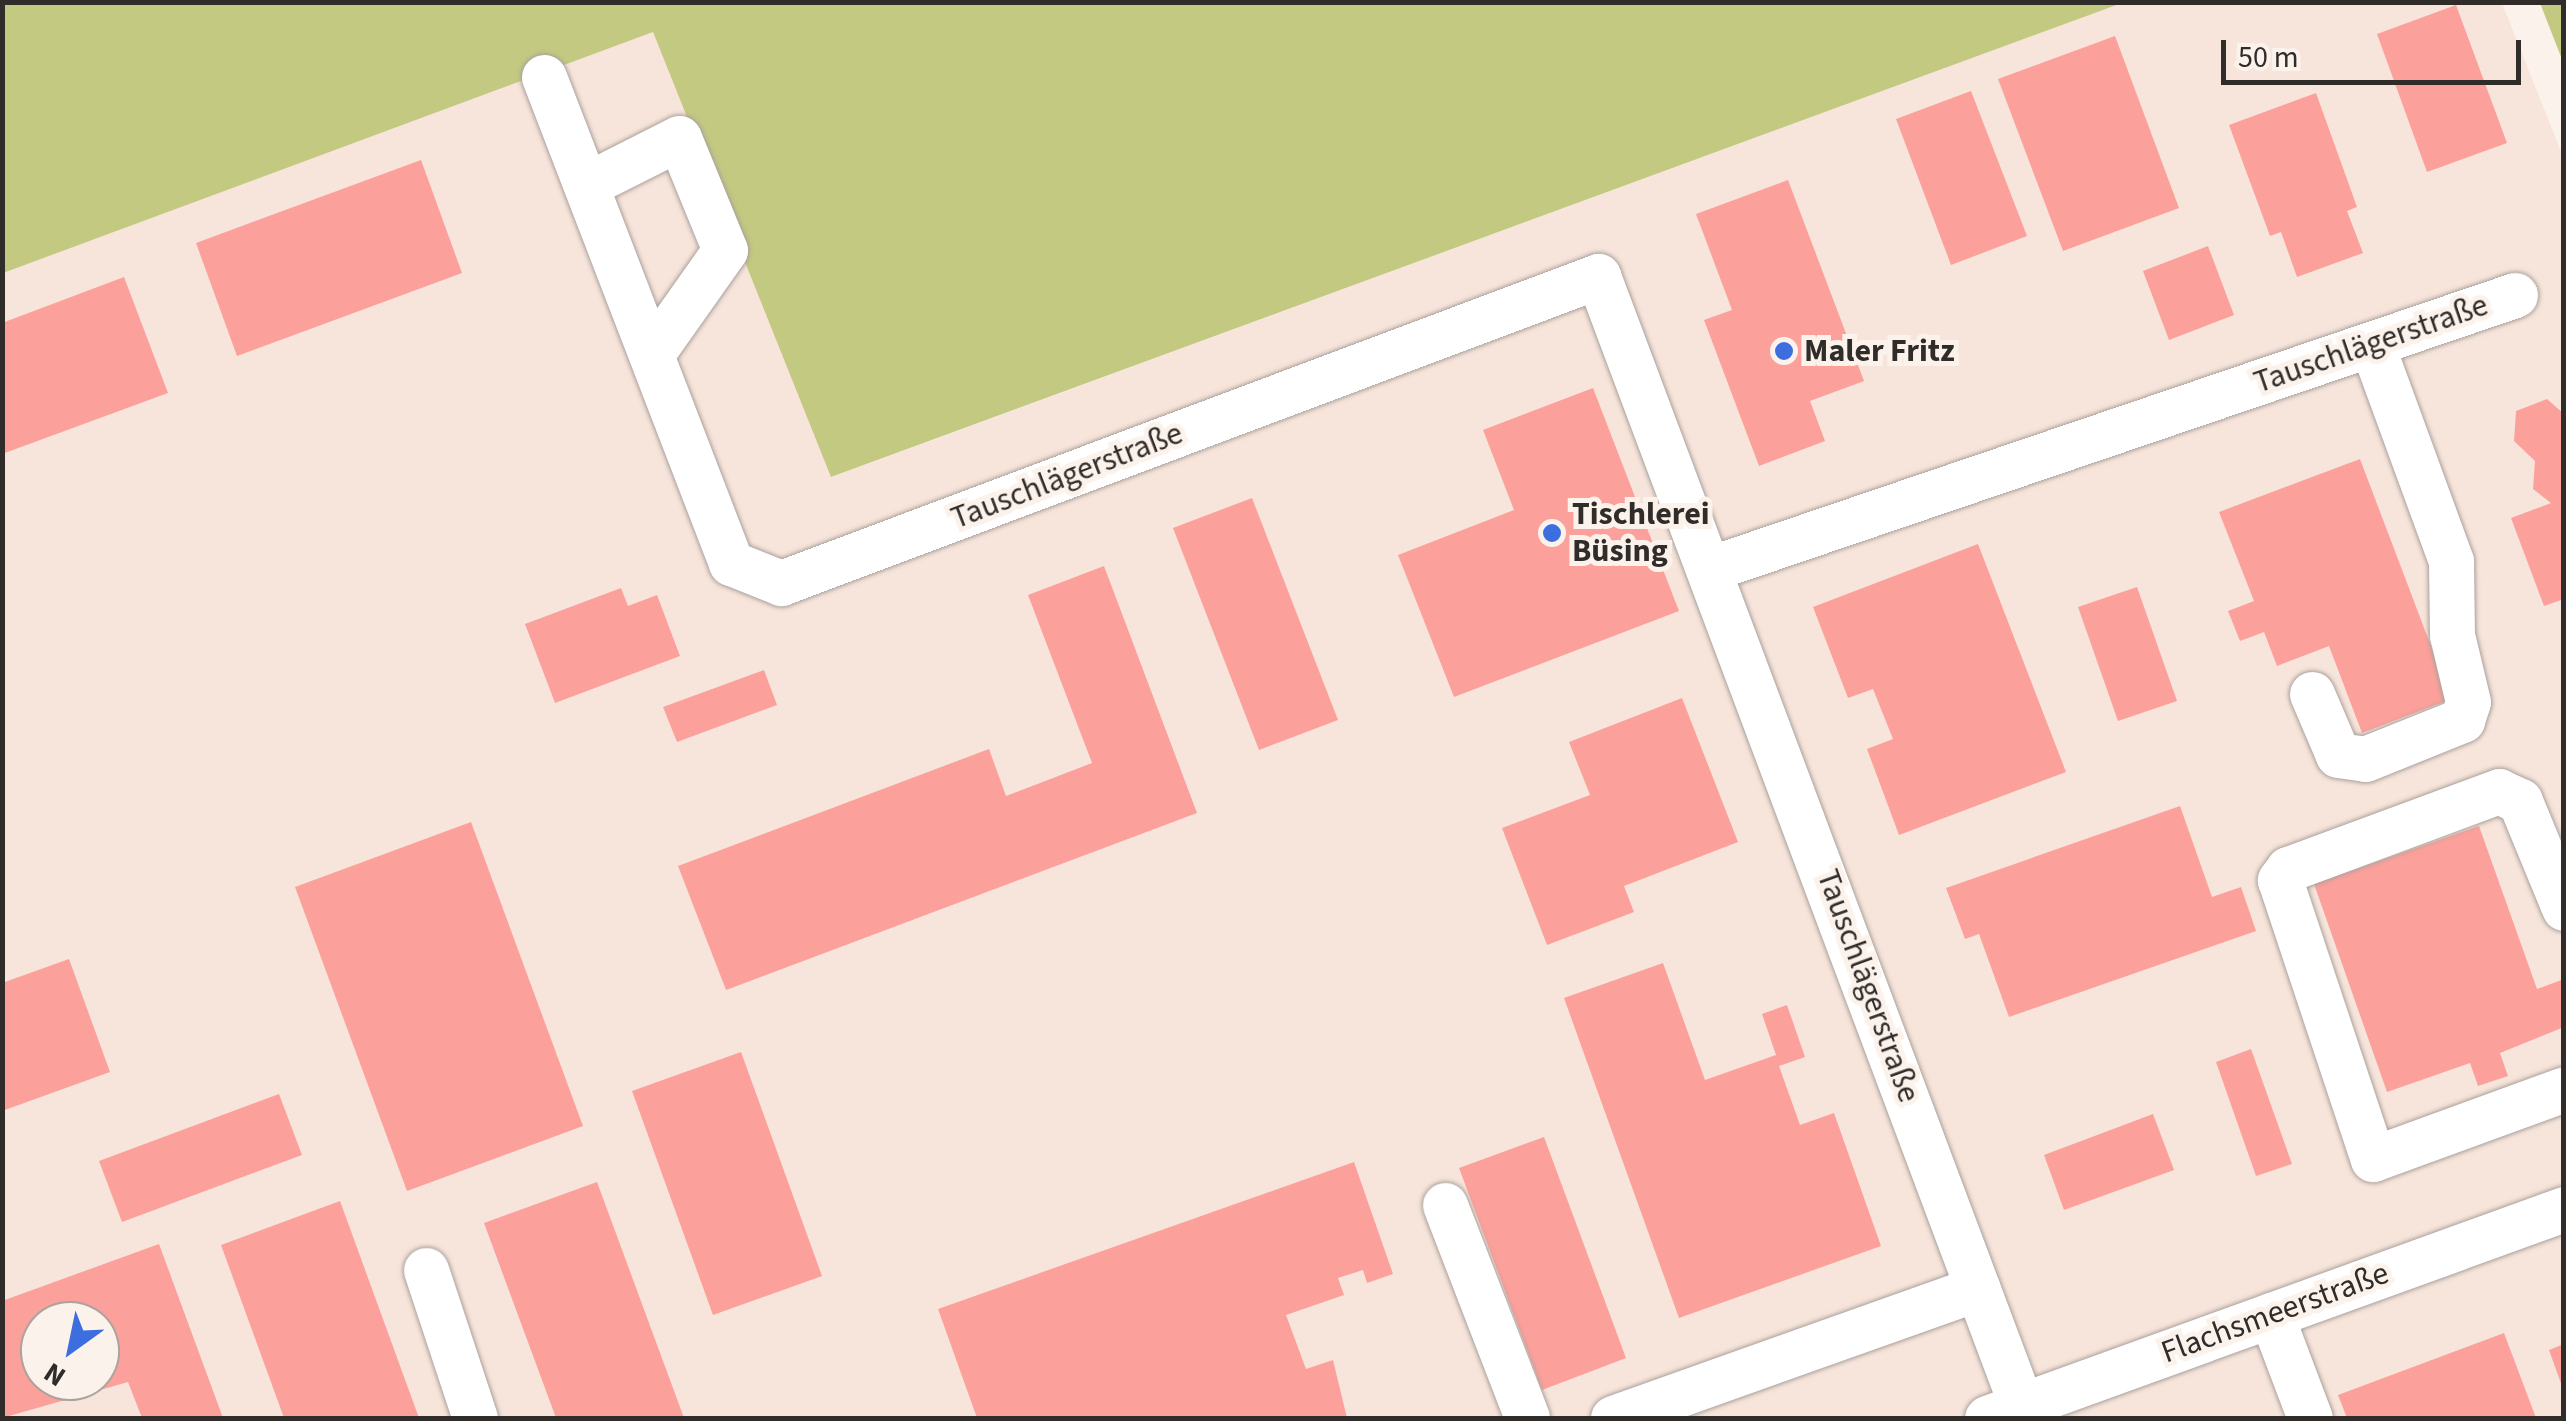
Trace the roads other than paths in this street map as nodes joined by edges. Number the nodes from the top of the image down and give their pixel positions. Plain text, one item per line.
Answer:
1 (544, 77) dead end
2 (586, 185) junction
3 (2515, 294) dead end
4 (2372, 345) junction
5 (651, 355) junction
6 (1714, 566) junction
7 (2312, 694) dead end
8 (2564, 908) edge
9 (2564, 1089) edge
10 (1445, 1206) dead end
11 (2564, 1209) edge
12 (426, 1270) dead end
13 (1978, 1288) junction
14 (2271, 1315) junction
15 (2011, 1414) edge
16 (475, 1418) edge
17 (1528, 1418) edge
18 (1614, 1418) edge
19 (2310, 1418) edge

1 - 2 street, Tauschlägerstraße
2 - 5 street, Tauschlägerstraße
2 - 5 street
3 - 4 street, Tauschlägerstraße
4 - 6 street, Tauschlägerstraße
4 - 7 street
5 - 6 street, Tauschlägerstraße
6 - 13 street, Tauschlägerstraße
8 - 9 street
10 - 17 street
11 - 14 street, Flachsmeerstraße
12 - 16 street
13 - 15 street, Tauschlägerstraße
13 - 18 street
14 - 15 street, Flachsmeerstraße
14 - 19 street

